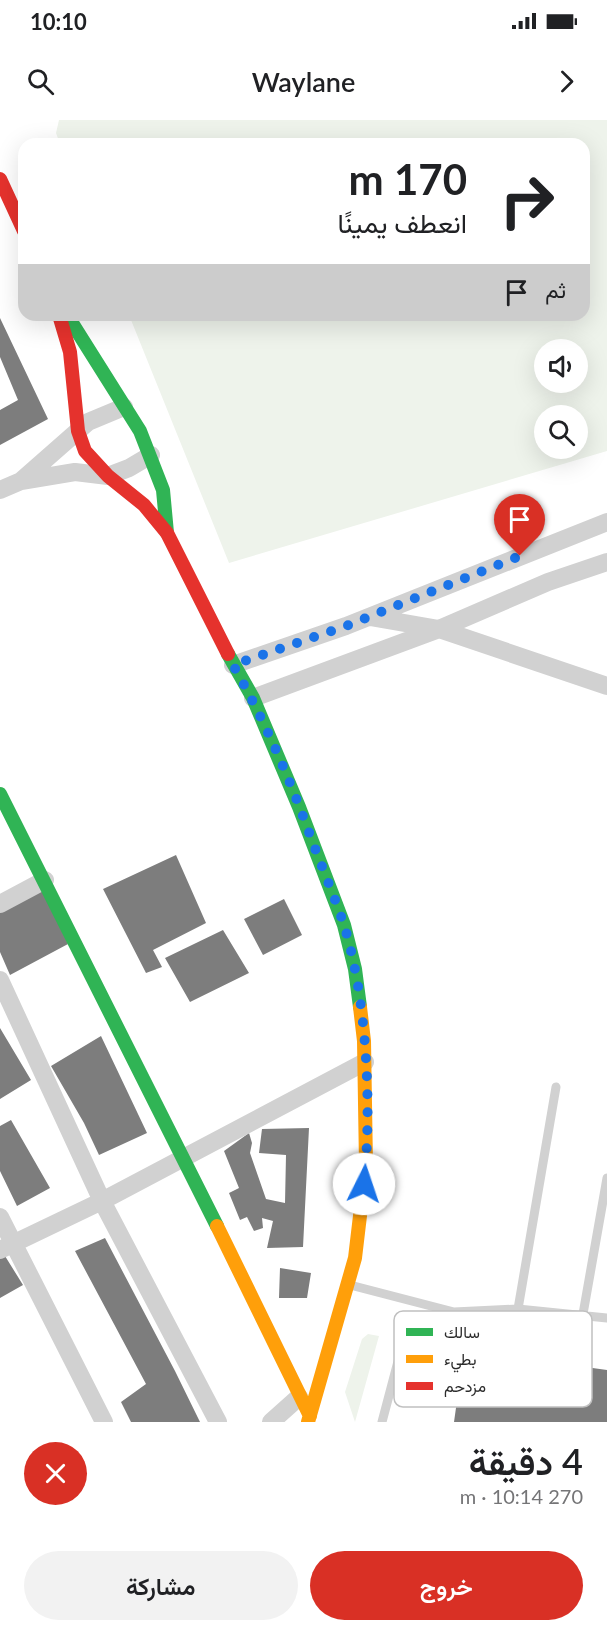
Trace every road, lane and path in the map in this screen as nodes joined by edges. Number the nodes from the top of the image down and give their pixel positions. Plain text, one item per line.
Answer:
1 (0, 179) edge
2 (18, 218) edge
3 (60, 321) edge
4 (71, 321) edge
5 (124, 407) junction
6 (78, 431) junction
7 (152, 455) junction
8 (108, 476) junction
9 (21, 481) junction
10 (0, 490) edge
11 (607, 522) edge
12 (167, 533) junction
13 (607, 562) edge
14 (369, 617) junction
15 (439, 629) junction
16 (233, 665) junction
17 (607, 686) edge
18 (253, 698) junction
19 (0, 794) edge
20 (45, 880) junction
21 (0, 904) edge
22 (0, 980) edge
23 (365, 1062) junction
24 (556, 1088) dead end
25 (184, 1158) junction
26 (607, 1178) edge
27 (102, 1201) junction
28 (0, 1217) edge
29 (7, 1246) edge
30 (348, 1284) junction
31 (518, 1309) junction
32 (450, 1311) edge
33 (475, 1311) edge
34 (544, 1311) edge
35 (584, 1311) edge
36 (592, 1316) edge
37 (607, 1318) edge
38 (394, 1377) edge
39 (299, 1397) junction
40 (309, 1419) edge
41 (104, 1422) edge
42 (218, 1422) edge
43 (271, 1422) edge
44 (382, 1422) edge

1 - 2 main road
3 - 6 main road
4 - 5 main road
5 - 6 street
5 - 7 main road
6 - 8 main road
6 - 9 street
7 - 8 street
7 - 12 main road
8 - 9 street
8 - 12 main road
9 - 10 street
11 - 14 street
12 - 16 main road
13 - 15 street
14 - 15 street
14 - 16 street
15 - 17 street
15 - 18 street
16 - 18 main road
18 - 23 main road
19 - 20 main road
20 - 21 street
20 - 25 main road
22 - 27 street
23 - 25 street
23 - 30 main road
24 - 31 lane
25 - 27 street
25 - 39 main road
26 - 35 lane
27 - 29 street
27 - 42 street
28 - 29 street
29 - 41 street
30 - 32 lane
30 - 40 main road
31 - 33 lane
31 - 34 lane
36 - 37 lane
38 - 44 lane
39 - 40 main road
39 - 43 street

